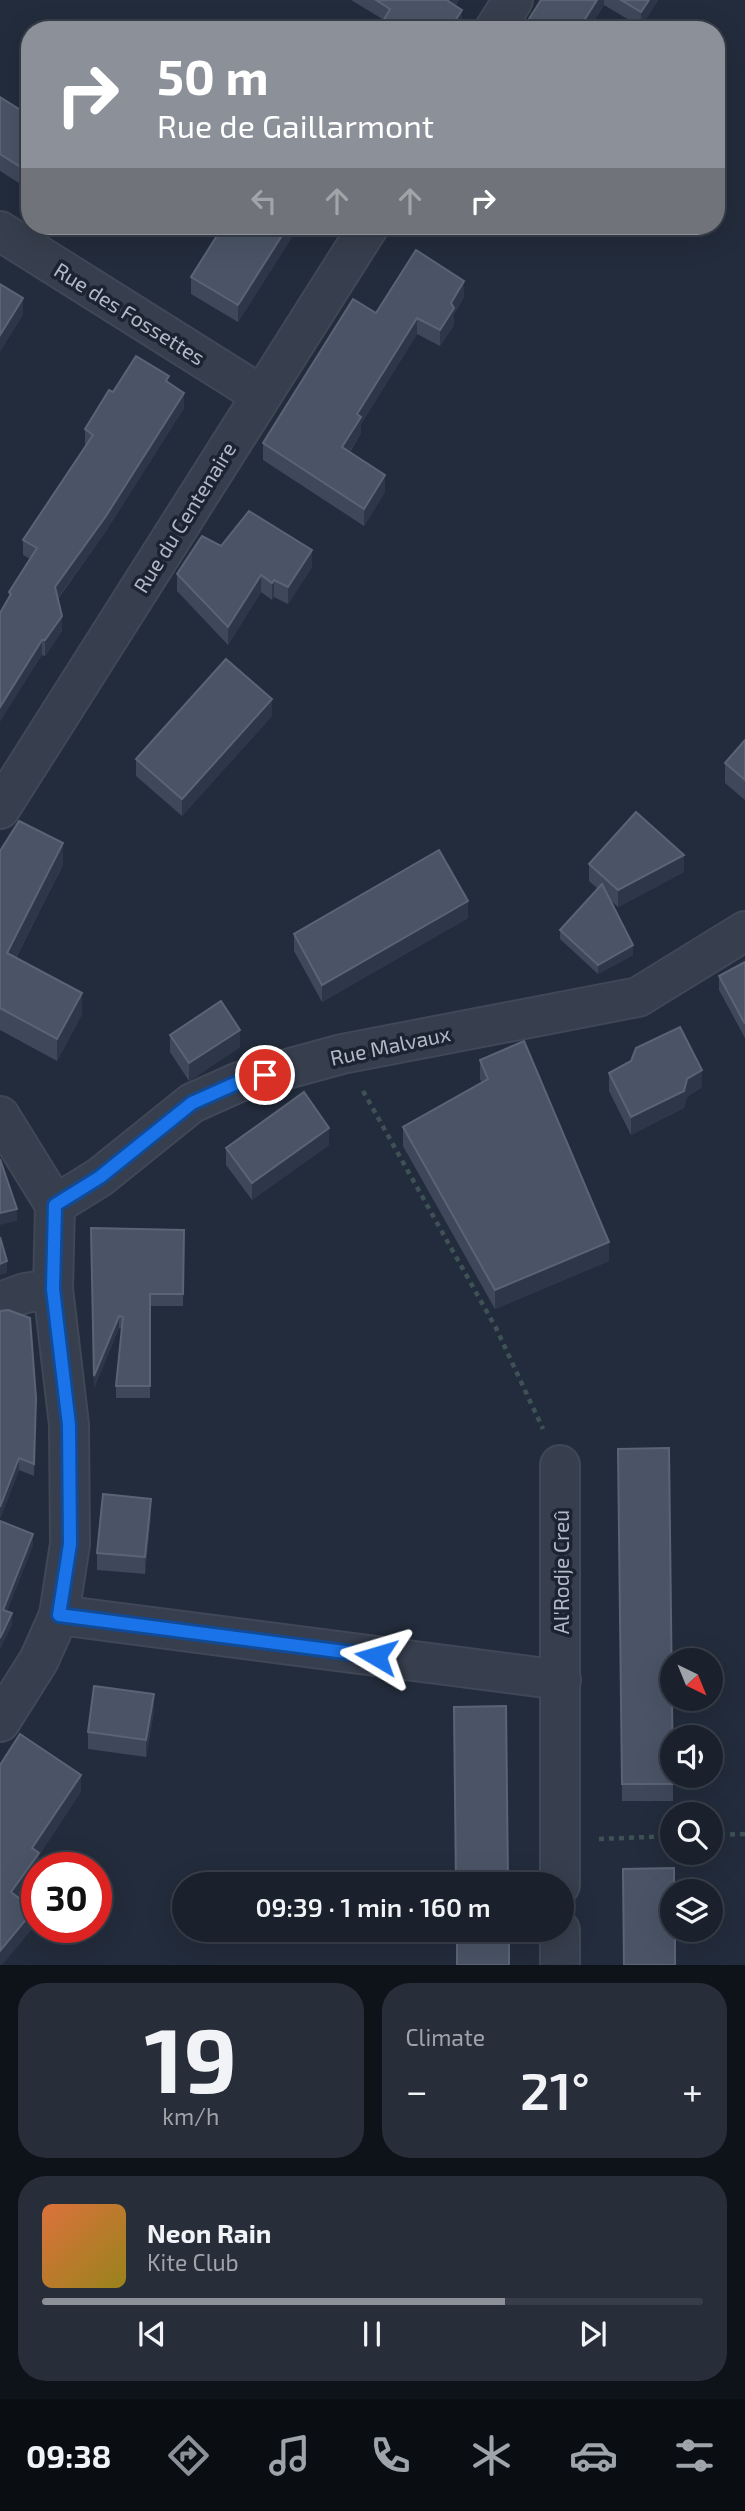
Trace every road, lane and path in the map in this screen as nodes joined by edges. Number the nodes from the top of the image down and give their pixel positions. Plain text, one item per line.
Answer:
1 (513, 0) edge
2 (500, 21) edge
3 (0, 231) edge
4 (363, 235) edge
5 (261, 395) junction
6 (0, 809) edge
7 (745, 931) edge
8 (342, 1054) junction
9 (0, 1116) edge
10 (55, 1205) junction
11 (53, 1289) junction
12 (0, 1301) edge
13 (560, 1465) joint
14 (59, 1615) junction
15 (561, 1680) junction
16 (0, 1723) edge
17 (745, 1834) edge
18 (723, 1835) edge
19 (660, 1836) edge
20 (559, 1840) junction
21 (560, 1872) edge
22 (560, 1942) edge
23 (560, 1965) edge

1 - 2 street
3 - 5 street, Rue des Fossettes
4 - 5 street, Rue du Centenaire
5 - 6 street, Rue du Centenaire
7 - 8 street, Rue Malvaux
8 - 10 street, Rue Malvaux
8 - 13 path
9 - 10 street
10 - 11 street
11 - 12 street
11 - 14 street
13 - 15 street, Al'Rodje Creû
14 - 15 street
14 - 16 street
15 - 20 street, Al'Rodje Creû
17 - 18 path
19 - 20 path
20 - 21 street, Al'Rodje Creû
22 - 23 street

